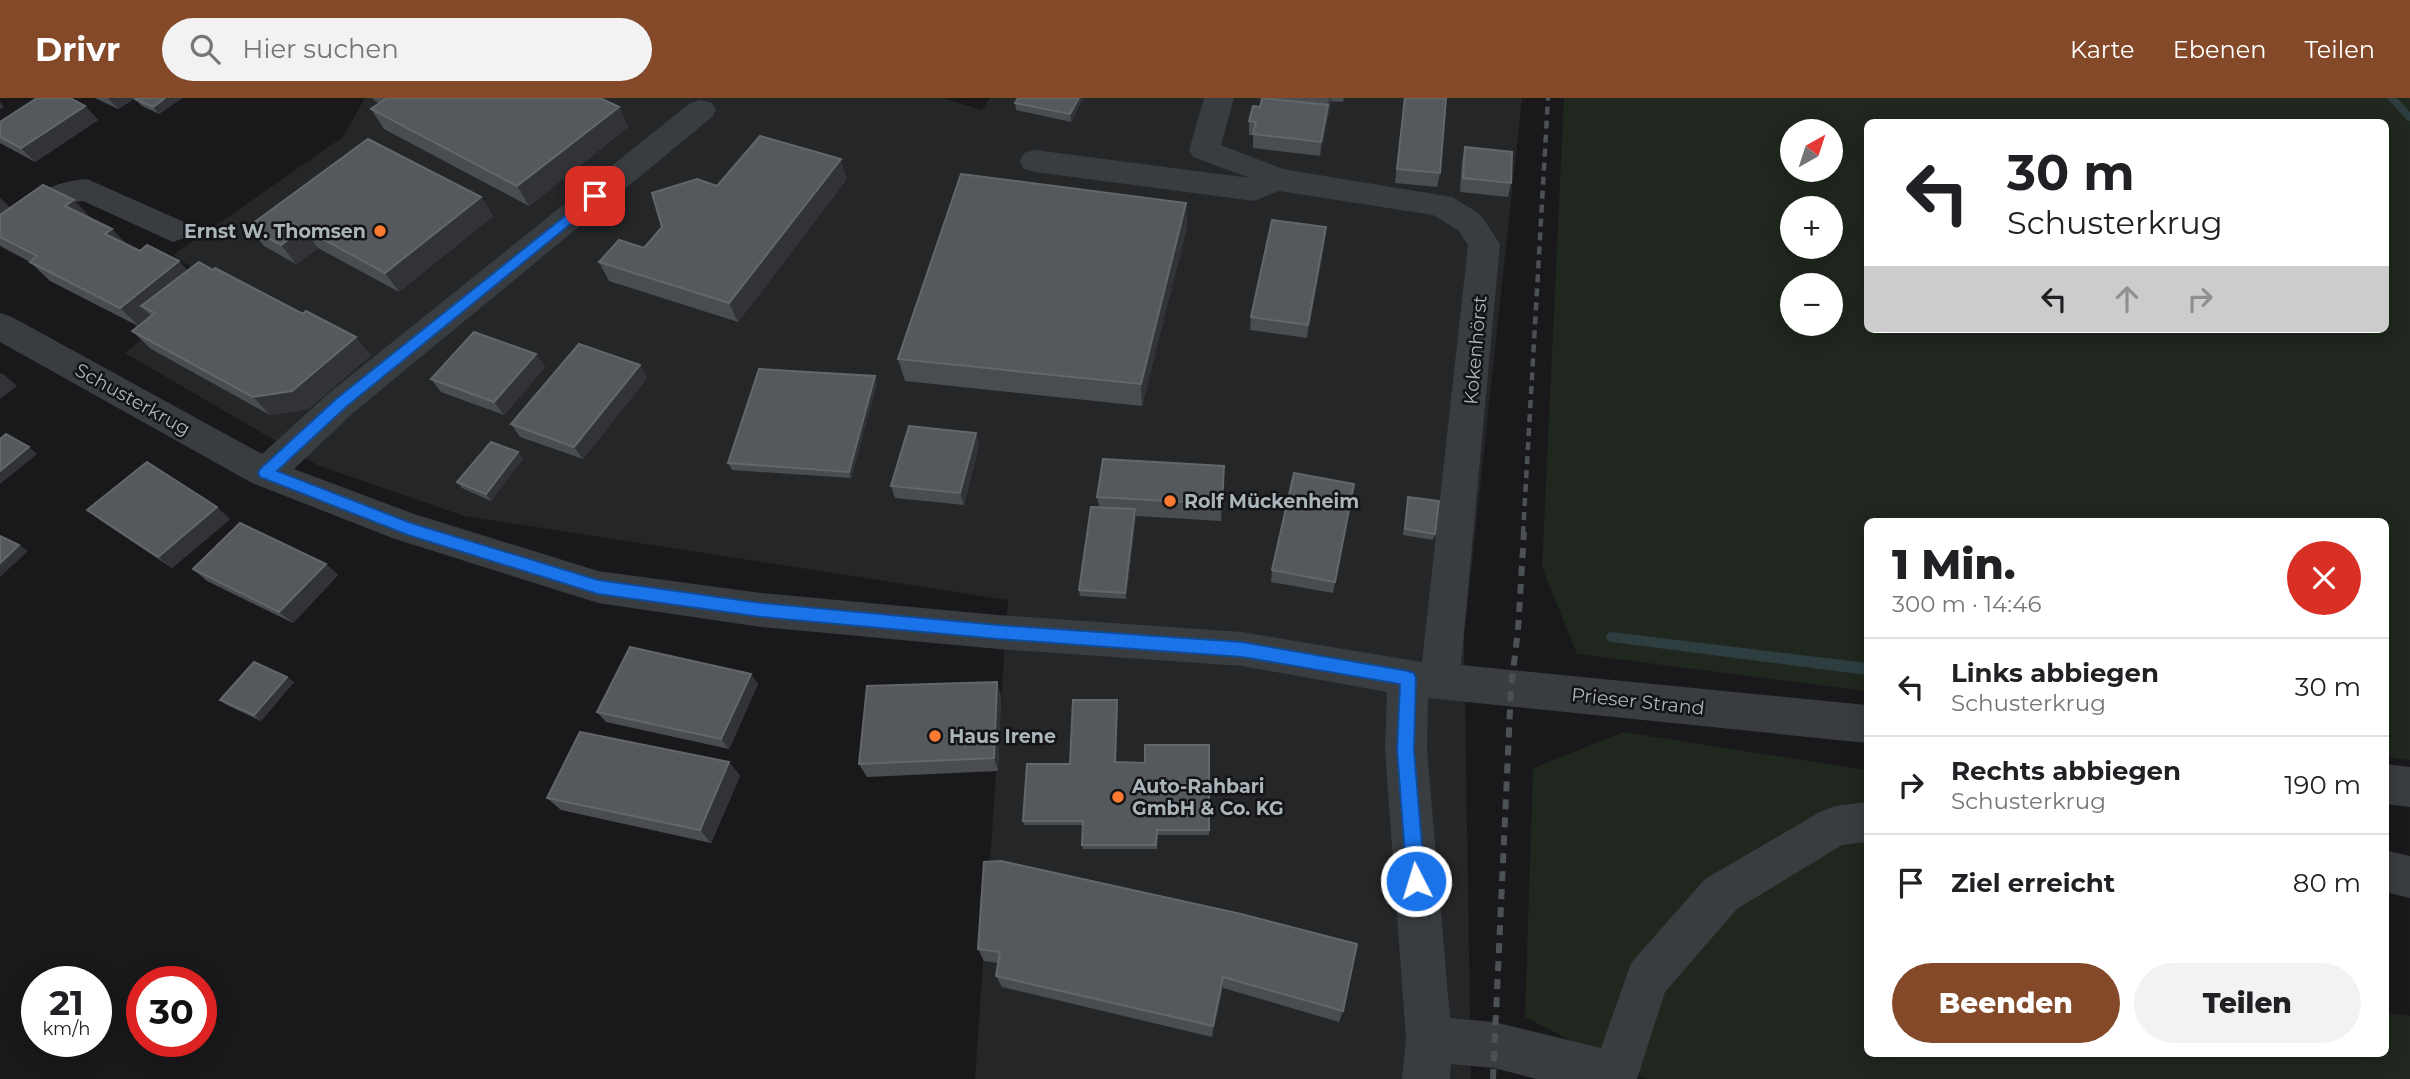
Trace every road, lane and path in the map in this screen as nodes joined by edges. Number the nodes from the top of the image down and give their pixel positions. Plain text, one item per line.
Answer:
1 (1219, 98) edge
2 (701, 110) dead end
3 (1035, 161) dead end
4 (1275, 179) junction
5 (173, 230) dead end
6 (0, 234) edge
7 (0, 326) edge
8 (265, 473) junction
9 (1424, 680) junction
10 (1864, 724) edge
11 (2389, 784) edge
12 (2410, 787) edge
13 (1864, 822) edge
14 (2389, 873) edge
15 (2410, 877) edge
16 (1427, 1059) edge
17 (1617, 1077) edge

1 - 4 street
2 - 8 street
3 - 4 street
4 - 9 street, Kokenhörst
5 - 6 street
7 - 8 street, Schusterkrug
8 - 9 street, Schusterkrug
9 - 10 street, Prieser Strand
9 - 16 street
11 - 12 street
13 - 17 street
14 - 15 street
16 - 17 street

